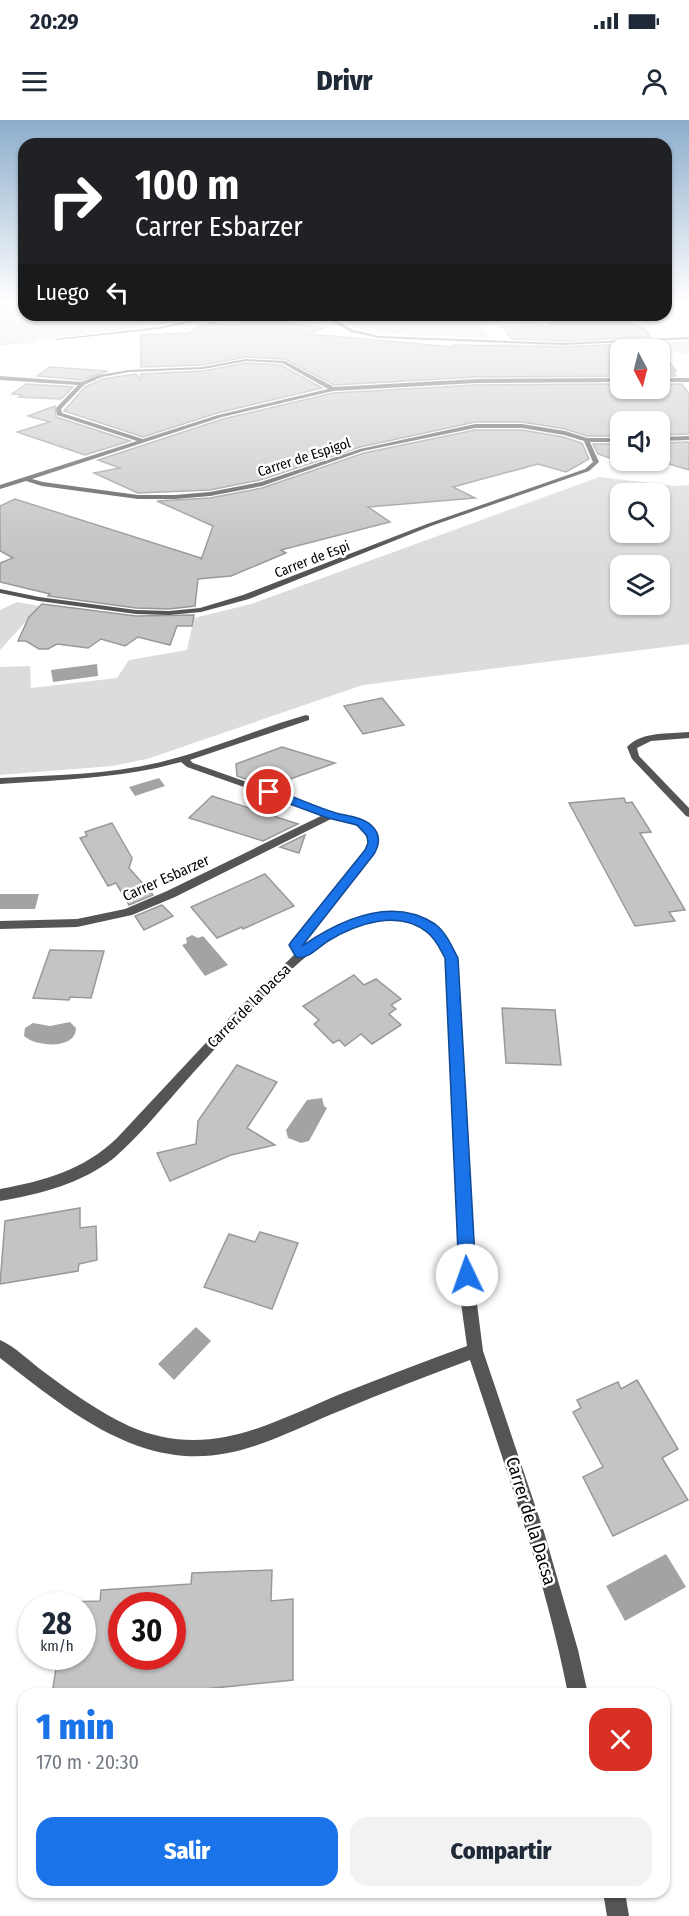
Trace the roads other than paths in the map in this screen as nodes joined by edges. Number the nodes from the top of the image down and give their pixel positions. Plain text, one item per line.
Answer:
1 (81, 385) edge
2 (326, 385) edge
3 (408, 385) edge
4 (333, 389) junction
5 (689, 438) edge
6 (670, 439) edge
7 (610, 440) edge
8 (143, 441) junction
9 (586, 441) junction
10 (27, 479) junction
11 (0, 487) edge
12 (0, 591) edge
13 (306, 718) dead end
14 (689, 735) edge
15 (183, 759) junction
16 (0, 781) edge
17 (689, 814) edge
18 (332, 815) junction
19 (0, 925) edge
20 (301, 954) junction
21 (0, 1195) edge
22 (0, 1348) edge
23 (475, 1351) junction
24 (577, 1688) edge
25 (615, 1898) edge
26 (618, 1916) edge

1 - 8 street
2 - 4 street
3 - 4 street
4 - 8 street
5 - 6 street
7 - 9 street, Carrer de Espigol
8 - 10 street
9 - 10 street, Carrer de Espigol
9 - 12 street, Carrer de Espi
10 - 11 street
13 - 15 street
14 - 17 street
15 - 16 street
15 - 18 street
18 - 19 street, Carrer Esbarzer
18 - 20 street
20 - 21 street, Carrer de la Dacsa
20 - 23 street, Carrer de la Dacsa
22 - 23 street
23 - 24 street, Carrer de la Dacsa
25 - 26 street

